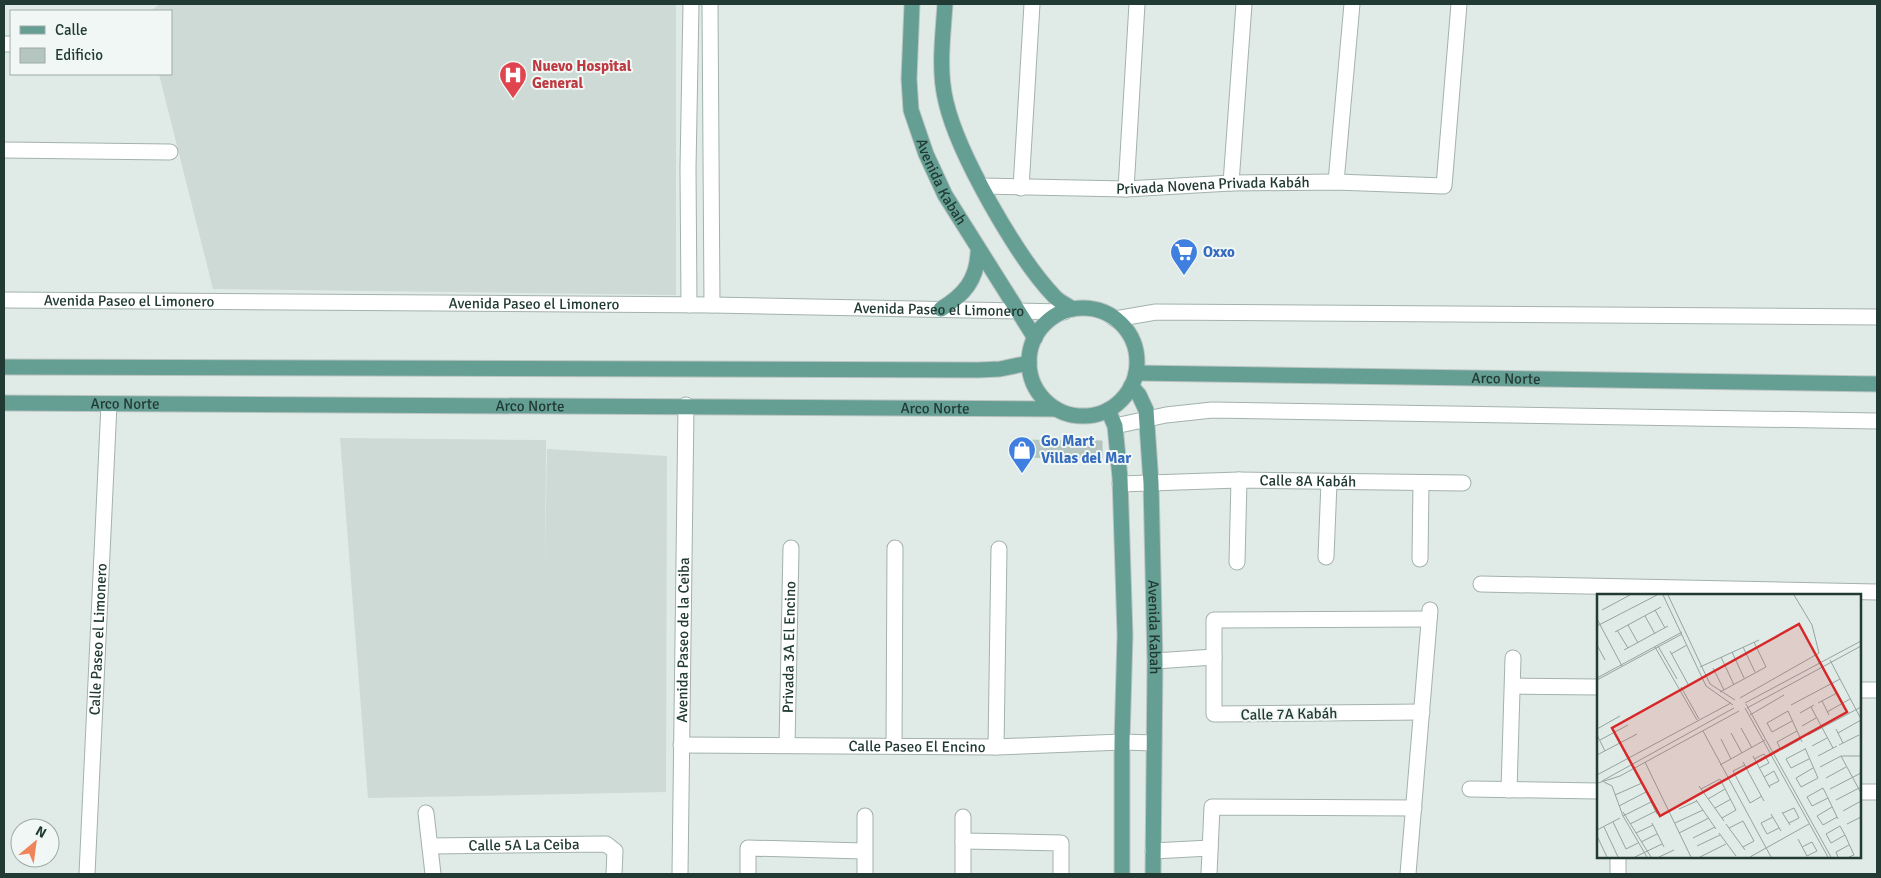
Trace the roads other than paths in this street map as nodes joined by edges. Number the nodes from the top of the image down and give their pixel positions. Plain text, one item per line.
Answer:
1 (691, 4) edge
2 (710, 4) edge
3 (912, 4) edge
4 (945, 4) edge
5 (1032, 4) edge
6 (1136, 4) edge
7 (1244, 4) edge
8 (1352, 4) edge
9 (1459, 4) edge
10 (4, 150) edge
11 (170, 152) dead end
12 (1336, 182) junction
13 (1231, 183) junction
14 (982, 186) junction
15 (1021, 188) junction
16 (1126, 189) junction
17 (978, 252) junction
18 (4, 300) edge
19 (689, 305) junction
20 (712, 305) junction
21 (941, 309) junction
22 (1068, 310) junction
23 (1017, 311) junction
24 (1877, 317) edge
25 (1115, 319) junction
26 (1035, 338) junction
27 (1029, 364) junction
28 (4, 367) edge
29 (1134, 380) junction
30 (1877, 384) edge
31 (4, 403) edge
32 (109, 404) junction
33 (686, 405) junction
34 (1056, 409) junction
35 (1108, 410) junction
36 (1147, 420) junction
37 (1877, 421) edge
38 (1115, 426) junction
39 (1239, 480) junction
40 (1329, 482) junction
41 (1421, 483) junction
42 (1463, 483) dead end
43 (1120, 484) junction
44 (1151, 484) junction
45 (791, 548) dead end
46 (895, 548) dead end
47 (999, 548) dead end
48 (1326, 557) dead end
49 (1420, 560) dead end
50 (1237, 562) dead end
51 (1480, 584) dead end
52 (1877, 592) edge
53 (1214, 657) junction
54 (1513, 658) dead end
55 (1155, 661) junction
56 (1513, 686) junction
57 (1597, 688) edge
58 (1861, 690) edge
59 (1877, 690) edge
60 (1422, 712) junction
61 (1122, 742) junction
62 (1154, 744) junction
63 (681, 745) junction
64 (787, 745) junction
65 (894, 746) junction
66 (996, 747) junction
67 (1470, 789) dead end
68 (1509, 790) junction
69 (1597, 791) edge
70 (1861, 792) edge
71 (1877, 792) edge
72 (1414, 808) junction
73 (426, 813) dead end
74 (865, 816) dead end
75 (963, 817) dead end
76 (963, 841) junction
77 (430, 846) junction
78 (1210, 848) junction
79 (864, 850) junction
80 (1153, 851) junction
81 (1618, 858) edge
82 (87, 874) edge
83 (433, 874) edge
84 (614, 874) edge
85 (680, 874) edge
86 (748, 874) edge
87 (865, 874) edge
88 (963, 874) edge
89 (1061, 874) edge
90 (1122, 874) edge
91 (1153, 874) edge
92 (1209, 874) edge
93 (1408, 874) edge
94 (1618, 874) edge

1 - 19 street
2 - 20 street
3 - 17 main road, Avenida Kabah
4 - 14 main road
5 - 15 street
6 - 16 street
7 - 13 street
8 - 12 street
9 - 12 street, Privada Novena Privada Kabáh
10 - 11 street
12 - 13 street, Privada Novena Privada Kabáh
13 - 16 street, Privada Novena Privada Kabáh
14 - 15 street, Privada Novena Privada Kabáh
14 - 22 main road
15 - 16 street, Privada Novena Privada Kabáh
17 - 21 main road
17 - 23 main road, Avenida Kabah
18 - 19 street, Avenida Paseo el Limonero
19 - 20 street, Avenida Paseo el Limonero
20 - 21 street, Avenida Paseo el Limonero
21 - 23 street, Avenida Paseo el Limonero
22 - 23 street, Avenida Paseo el Limonero
22 - 25 main road
22 - 26 main road
23 - 26 main road, Avenida Kabah
24 - 25 street
25 - 29 main road
26 - 27 main road
27 - 28 main road
27 - 34 main road
29 - 30 main road, Arco Norte
29 - 35 main road
29 - 36 main road, Avenida Kabah
31 - 32 main road, Arco Norte
32 - 33 main road, Arco Norte
32 - 82 street, Calle Paseo el Limonero
33 - 34 main road, Arco Norte
33 - 63 street, Avenida Paseo de la Ceiba
34 - 35 main road
35 - 38 main road, Avenida Kabah
36 - 37 street
36 - 38 street
36 - 44 main road, Avenida Kabah
38 - 43 main road, Avenida Kabah
39 - 40 street, Calle 8A Kabáh
39 - 44 street, Calle 8A Kabáh
39 - 50 street
40 - 41 street, Calle 8A Kabáh
40 - 48 street
41 - 42 street, Calle 8A Kabáh
41 - 49 street
43 - 44 street, Calle 8A Kabáh
43 - 61 main road, Avenida Kabah
44 - 55 main road, Avenida Kabah
45 - 64 street, Privada 3A El Encino
46 - 65 street
47 - 66 street
51 - 52 street
53 - 55 street
53 - 60 street, Calle 7A Kabáh
53 - 60 street, Calle 7A Kabáh
54 - 56 street
55 - 62 main road, Avenida Kabah
56 - 57 street
56 - 68 street
58 - 59 street
60 - 72 street, Calle 7A Kabáh
61 - 62 street, Calle Paseo El Encino
61 - 66 street, Calle Paseo El Encino
61 - 90 main road, Avenida Kabah
62 - 80 main road, Avenida Kabah
63 - 64 street, Calle Paseo El Encino
63 - 85 street, Avenida Paseo de la Ceiba
64 - 65 street, Calle Paseo El Encino
65 - 66 street, Calle Paseo El Encino
67 - 68 street
68 - 69 street
70 - 71 street
72 - 78 street
72 - 93 street, Calle 7A Kabáh
73 - 77 street
74 - 79 street
75 - 76 street
76 - 88 street
76 - 89 street
77 - 83 street
77 - 84 street, Calle 5A La Ceiba
78 - 80 street
78 - 92 street
79 - 86 street
79 - 87 street
80 - 91 main road, Avenida Kabah
81 - 94 street

